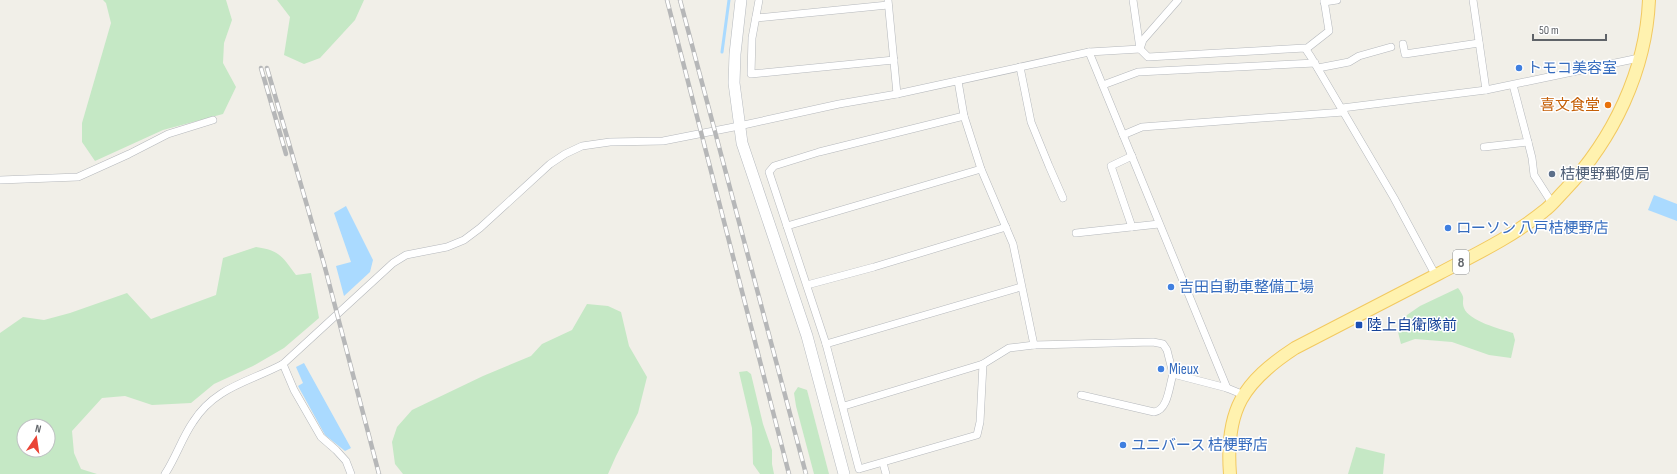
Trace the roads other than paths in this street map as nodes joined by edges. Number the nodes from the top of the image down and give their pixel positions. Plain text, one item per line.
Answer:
1 (742, 0) edge
2 (758, 0) edge
3 (1133, 0) edge
4 (1178, 0) edge
5 (1337, 0) edge
6 (1473, 0) edge
7 (1649, 0) edge
8 (1324, 1) edge
9 (888, 3) edge
10 (756, 18) junction
11 (1479, 43) junction
12 (1403, 44) dead end
13 (1391, 47) dead end
14 (1140, 48) junction
15 (1306, 49) junction
16 (1089, 52) junction
17 (1639, 58) junction
18 (894, 60) junction
19 (1317, 66) junction
20 (1020, 67) junction
21 (958, 81) junction
22 (1513, 85) junction
23 (1103, 86) junction
24 (1486, 90) junction
25 (897, 94) junction
26 (1343, 110) junction
27 (964, 116) junction
28 (213, 120) dead end
29 (739, 126) junction
30 (1123, 135) junction
31 (1528, 142) junction
32 (1484, 147) dead end
33 (1132, 156) junction
34 (981, 169) junction
35 (0, 180) edge
36 (1063, 198) dead end
37 (1552, 203) junction
38 (1159, 224) junction
39 (787, 226) junction
40 (1006, 227) junction
41 (1132, 227) junction
42 (1076, 233) dead end
43 (1436, 276) junction
44 (808, 285) junction
45 (1021, 287) junction
46 (826, 344) junction
47 (1034, 345) junction
48 (283, 364) junction
49 (983, 364) junction
50 (1173, 374) junction
51 (1227, 388) junction
52 (1081, 395) dead end
53 (1244, 395) junction
54 (844, 406) junction
55 (883, 463) junction
56 (166, 474) edge
57 (351, 474) edge
58 (844, 474) edge
59 (886, 474) edge
60 (1230, 474) edge

1 - 29 street
2 - 10 street
3 - 14 street
4 - 14 street
5 - 8 street
6 - 11 street
7 - 17 main road, 8
8 - 15 street
9 - 10 street
9 - 18 street
10 - 18 street
11 - 12 street
11 - 24 street
13 - 19 street
14 - 15 street
14 - 16 street
15 - 19 street
16 - 20 street
16 - 23 street
17 - 22 street
17 - 37 main road, 8
18 - 25 street
19 - 23 street
19 - 26 street
20 - 21 street
20 - 36 street
21 - 25 street
21 - 27 street
22 - 24 street
22 - 31 street
23 - 30 street
24 - 26 street
25 - 29 street
26 - 30 street
26 - 43 street
27 - 34 street
27 - 39 street
28 - 35 street
29 - 48 street
29 - 58 street
30 - 33 street
31 - 32 street
31 - 37 street
33 - 38 street
33 - 41 street
34 - 39 street
34 - 40 street
37 - 43 main road, 8
38 - 41 street
38 - 51 street
39 - 44 street
40 - 44 street
40 - 45 street
41 - 42 street
43 - 53 main road, 8
44 - 46 street
45 - 46 street
45 - 47 street
46 - 54 street
47 - 49 street
47 - 50 street
48 - 56 street
48 - 57 street
49 - 54 street
49 - 55 street
50 - 51 street
50 - 52 street
51 - 53 street
53 - 60 main road, 8
54 - 55 street
55 - 59 street

